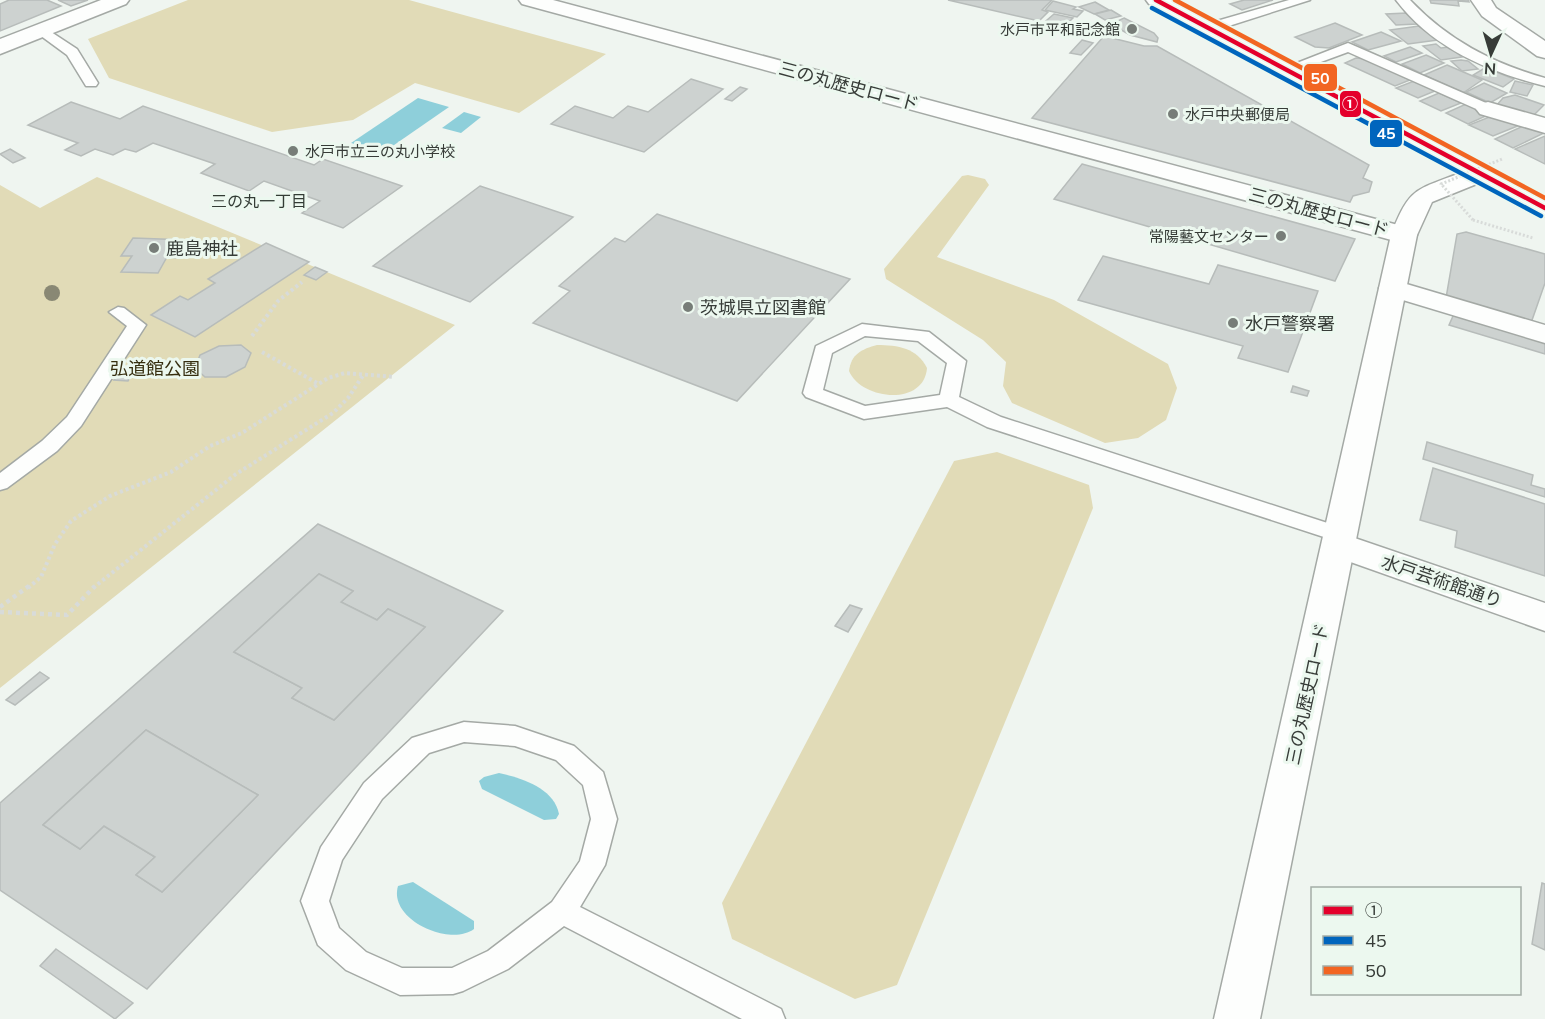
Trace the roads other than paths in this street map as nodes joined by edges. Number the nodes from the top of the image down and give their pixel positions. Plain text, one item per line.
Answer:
1 (119, 0) edge
2 (529, 0) edge
3 (1156, 0) edge
4 (1303, 0) edge
5 (1404, 0) edge
6 (1481, 0) edge
7 (1208, 28) junction
8 (42, 30) junction
9 (0, 47) edge
10 (1545, 51) edge
11 (1286, 70) junction
12 (1545, 82) edge
13 (91, 83) dead end
14 (1488, 110) joint
15 (1545, 126) edge
16 (1479, 174) junction
17 (1545, 208) edge
18 (1404, 235) junction
19 (1393, 288) junction
20 (118, 312) dead end
21 (1545, 334) edge
22 (949, 400) junction
23 (0, 483) edge
24 (1340, 540) junction
25 (1545, 617) edge
26 (562, 910) junction
27 (771, 1019) edge
28 (1237, 1019) edge

1 - 8 main road
2 - 18 main road, 三の丸歴史ロード
3 - 7 main road
4 - 7 lane
5 - 12 lane
6 - 10 main road
7 - 11 main road
8 - 9 main road
8 - 13 lane
11 - 14 lane
11 - 16 main road
14 - 15 main road
16 - 17 main road
16 - 18 main road
18 - 19 main road, 三の丸歴史ロード
19 - 21 main road
19 - 24 main road, 三の丸歴史ロード
20 - 23 lane
22 - 22 lane
22 - 24 lane
24 - 25 main road, 水戸芸術館通り
24 - 28 main road, 三の丸歴史ロード
26 - 26 lane
26 - 27 lane

